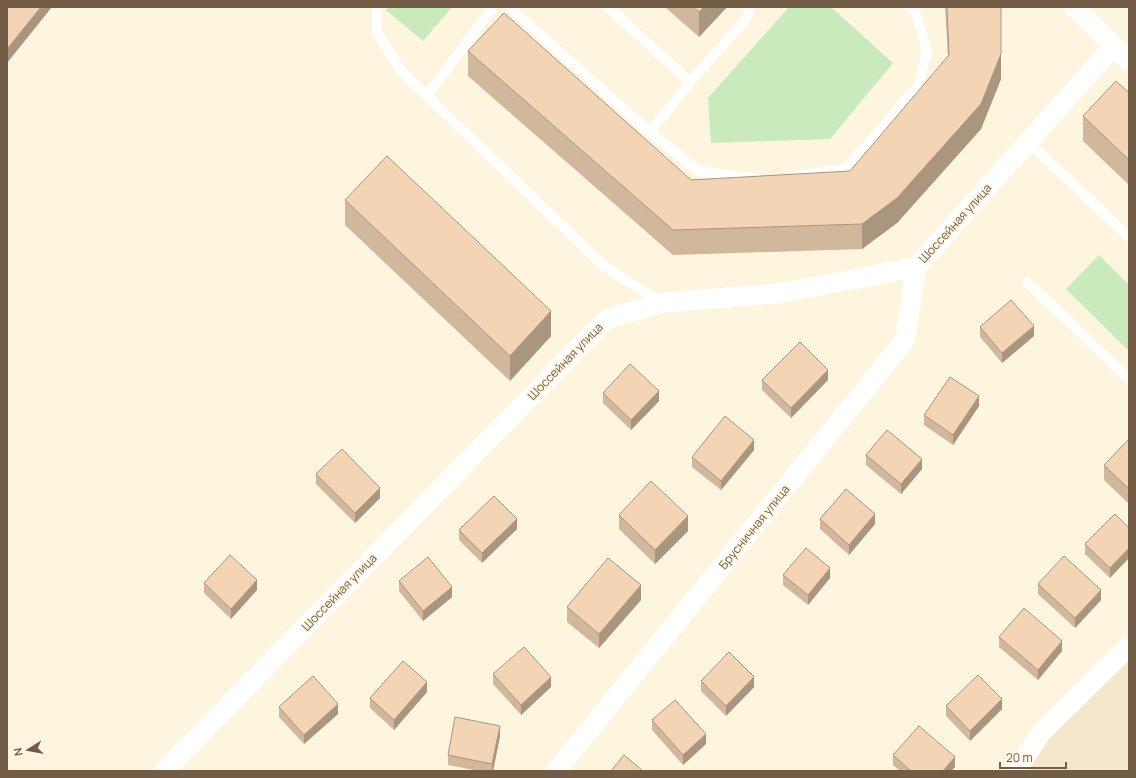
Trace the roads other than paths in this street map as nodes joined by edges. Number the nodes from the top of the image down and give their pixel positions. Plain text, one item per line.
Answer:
1 (377, 7) edge
2 (493, 7) edge
3 (509, 7) edge
4 (608, 7) edge
5 (750, 7) edge
6 (909, 7) edge
7 (1074, 7) edge
8 (1114, 46) junction
9 (1129, 61) edge
10 (690, 82) junction
11 (427, 96) junction
12 (650, 132) junction
13 (1028, 142) junction
14 (788, 177) edge
15 (766, 180) edge
16 (1129, 237) edge
17 (916, 267) junction
18 (1027, 282) dead end
19 (661, 303) junction
20 (1129, 378) edge
21 (1129, 646) edge
22 (164, 771) edge
23 (556, 771) edge
24 (1016, 771) edge

1 - 11 lane
2 - 11 lane
3 - 12 lane
4 - 10 lane
5 - 10 lane
6 - 14 lane
7 - 8 street
8 - 9 street
8 - 13 street, Шоссейная улица
10 - 12 lane
11 - 19 lane
12 - 15 lane
13 - 16 lane
13 - 17 street, Шоссейная улица
17 - 19 street, Шоссейная улица
17 - 23 street, Брусничная улица
18 - 20 lane
19 - 22 street, Шоссейная улица
21 - 24 street

